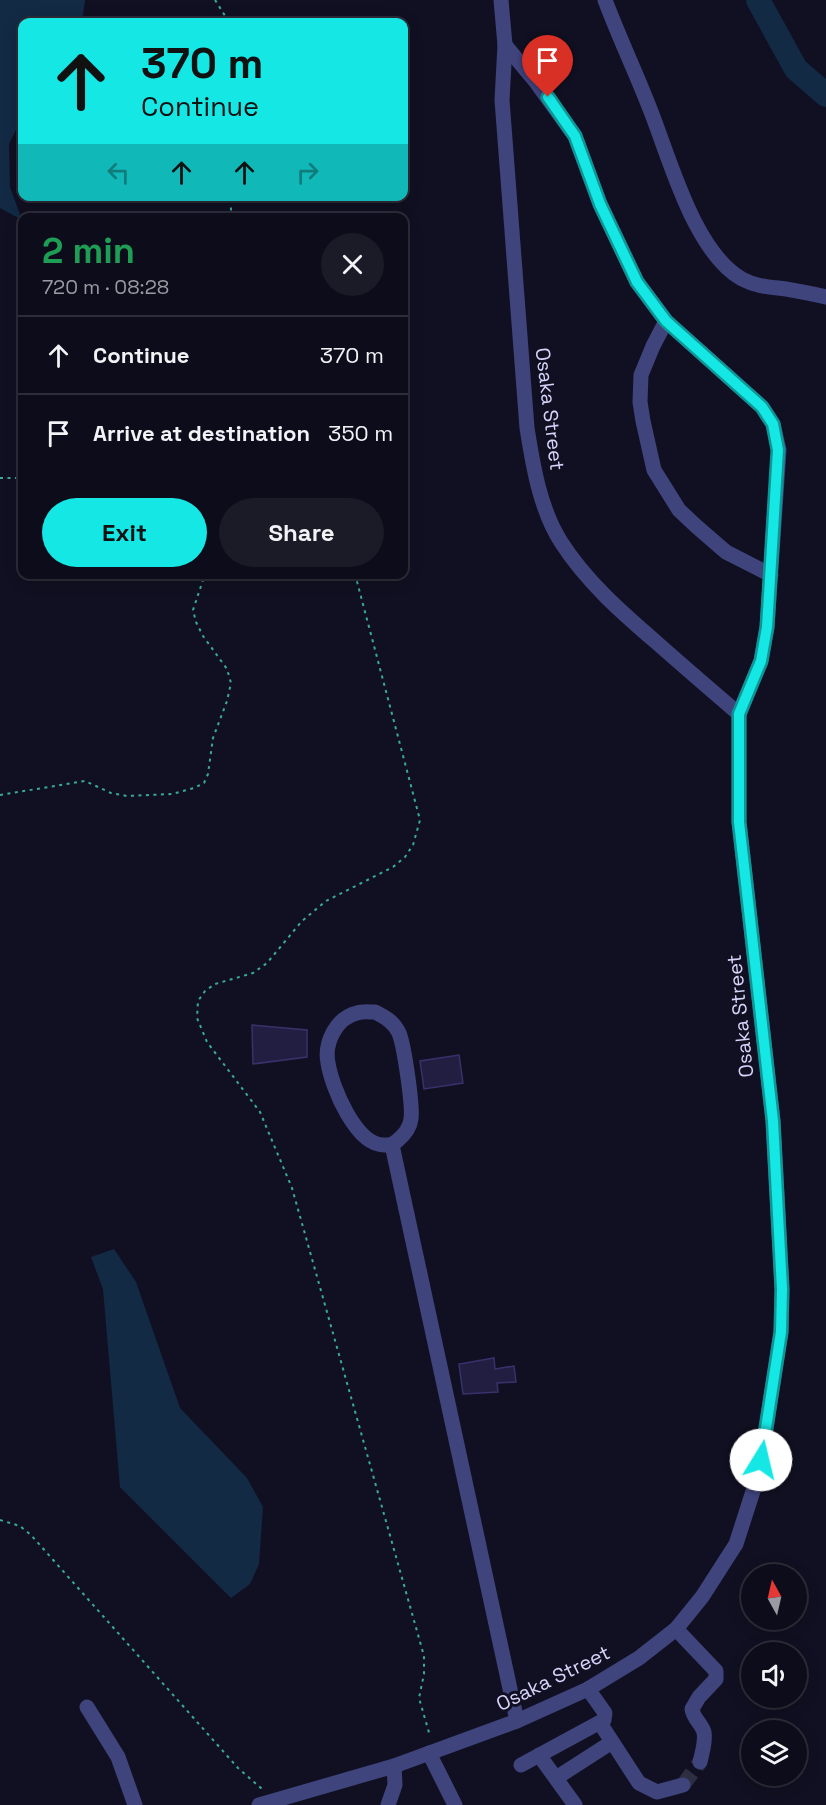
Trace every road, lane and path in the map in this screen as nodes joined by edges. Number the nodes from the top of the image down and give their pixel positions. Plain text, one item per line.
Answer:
1 (215, 0) edge
2 (501, 0) edge
3 (605, 0) edge
4 (227, 18) edge
5 (505, 45) junction
6 (826, 297) edge
7 (666, 321) junction
8 (0, 478) edge
9 (18, 478) edge
10 (771, 575) junction
11 (203, 579) edge
12 (356, 579) edge
13 (739, 714) junction
14 (0, 795) edge
15 (392, 1145) junction
16 (0, 1520) edge
17 (676, 1629) junction
18 (588, 1689) junction
19 (87, 1707) dead end
20 (517, 1721) junction
21 (600, 1723) junction
22 (612, 1742) junction
23 (432, 1752) junction
24 (539, 1755) junction
25 (700, 1762) tunnel mouth
26 (521, 1765) dead end
27 (394, 1766) junction
28 (556, 1778) junction
29 (683, 1785) tunnel mouth
30 (301, 1800) edge
31 (275, 1801) junction
32 (135, 1805) edge
33 (258, 1805) edge
34 (388, 1805) edge
35 (455, 1805) edge
36 (575, 1805) edge

1 - 4 path
2 - 5 street, Osaka Street
3 - 6 street
5 - 7 street
5 - 13 street, Osaka Street
7 - 10 street
7 - 10 street
8 - 9 path
10 - 13 street
11 - 14 path
12 - 23 path
13 - 17 street, Osaka Street
15 - 15 street
15 - 20 street
16 - 31 path
17 - 18 street, Osaka Street
17 - 25 street
18 - 20 street, Osaka Street
18 - 21 street
19 - 32 street
20 - 23 street, Osaka Street
21 - 22 street
21 - 24 street
22 - 28 street
22 - 29 street
23 - 27 street, Osaka Street
23 - 35 street
24 - 26 street
24 - 28 street
27 - 30 street, Osaka Street
27 - 34 street
28 - 36 street
30 - 31 street, Osaka Street
31 - 33 street, Osaka Street

